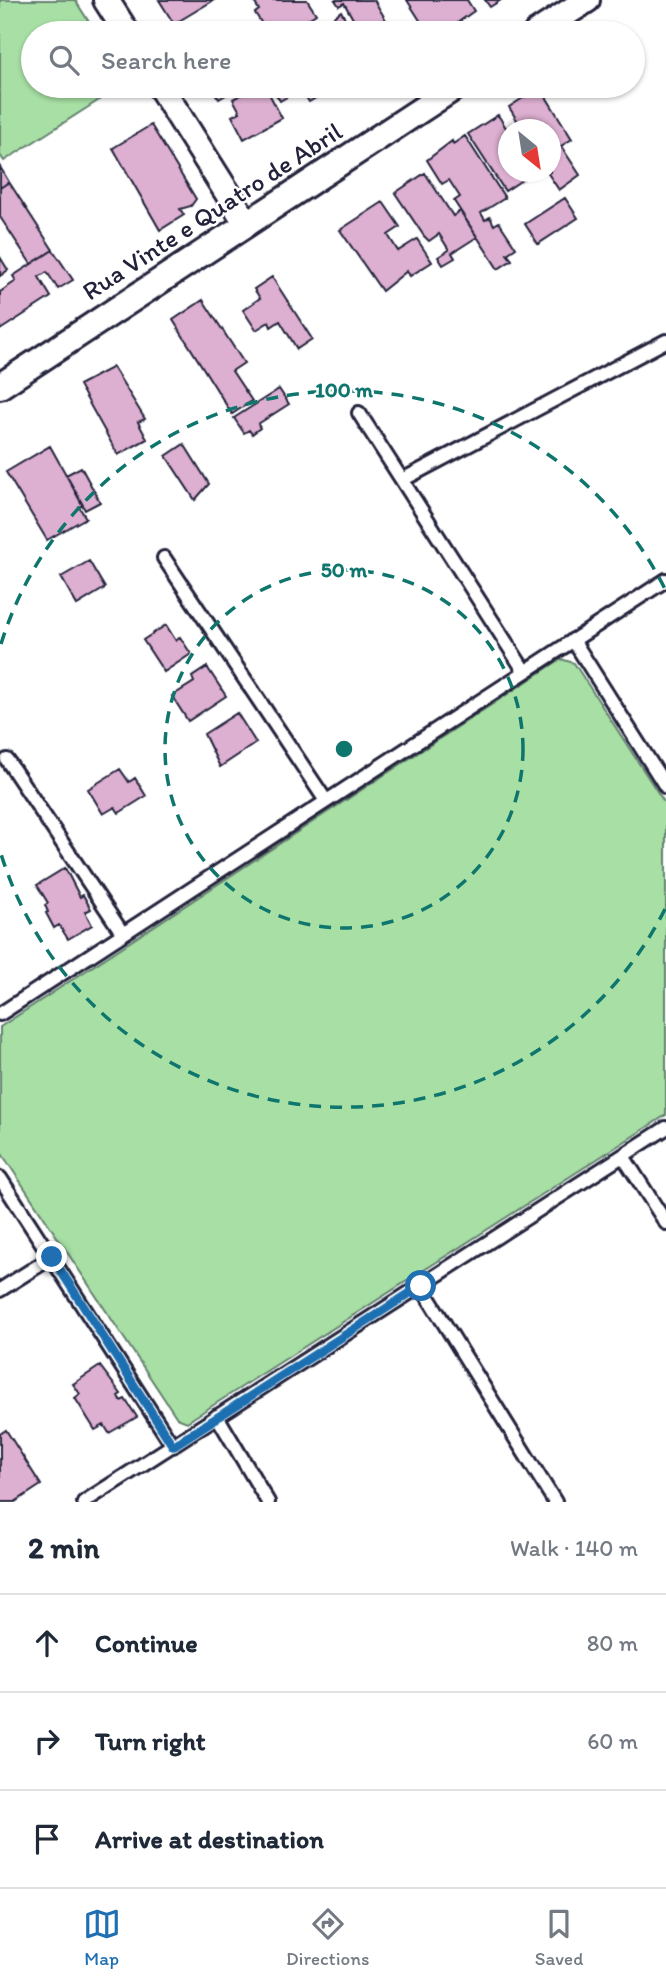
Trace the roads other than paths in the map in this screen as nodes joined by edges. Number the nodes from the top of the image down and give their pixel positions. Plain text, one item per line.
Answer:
1 (106, 0) edge
2 (587, 0) edge
3 (119, 21) edge
4 (555, 21) edge
5 (168, 98) edge
6 (439, 98) edge
7 (247, 224) junction
8 (666, 341) edge
9 (0, 386) edge
10 (359, 413) dead end
11 (402, 480) junction
12 (164, 558) dead end
13 (666, 580) edge
14 (573, 640) junction
15 (525, 672) junction
16 (7, 760) dead end
17 (666, 787) edge
18 (326, 802) junction
19 (123, 933) junction
20 (0, 1014) edge
21 (666, 1128) edge
22 (623, 1156) junction
23 (0, 1178) edge
24 (666, 1223) edge
25 (52, 1257) junction
26 (421, 1286) junction
27 (0, 1290) edge
28 (217, 1416) junction
29 (173, 1446) junction
30 (84, 1502) edge
31 (268, 1502) edge
32 (555, 1502) edge

1 - 3 street
2 - 4 street
5 - 7 street
6 - 7 street, Rua Vinte e Quatro de Abril
7 - 9 street, Rua Vinte e Quatro de Abril
8 - 11 lane
10 - 11 lane
11 - 15 lane
12 - 18 lane
13 - 14 lane
14 - 15 lane
14 - 17 lane
15 - 18 lane
16 - 19 lane
18 - 19 lane
19 - 20 lane
21 - 22 lane
22 - 24 lane
22 - 26 lane
23 - 25 lane
25 - 27 lane
25 - 29 lane
26 - 28 lane
26 - 32 lane
28 - 29 lane
28 - 31 lane
29 - 30 lane

